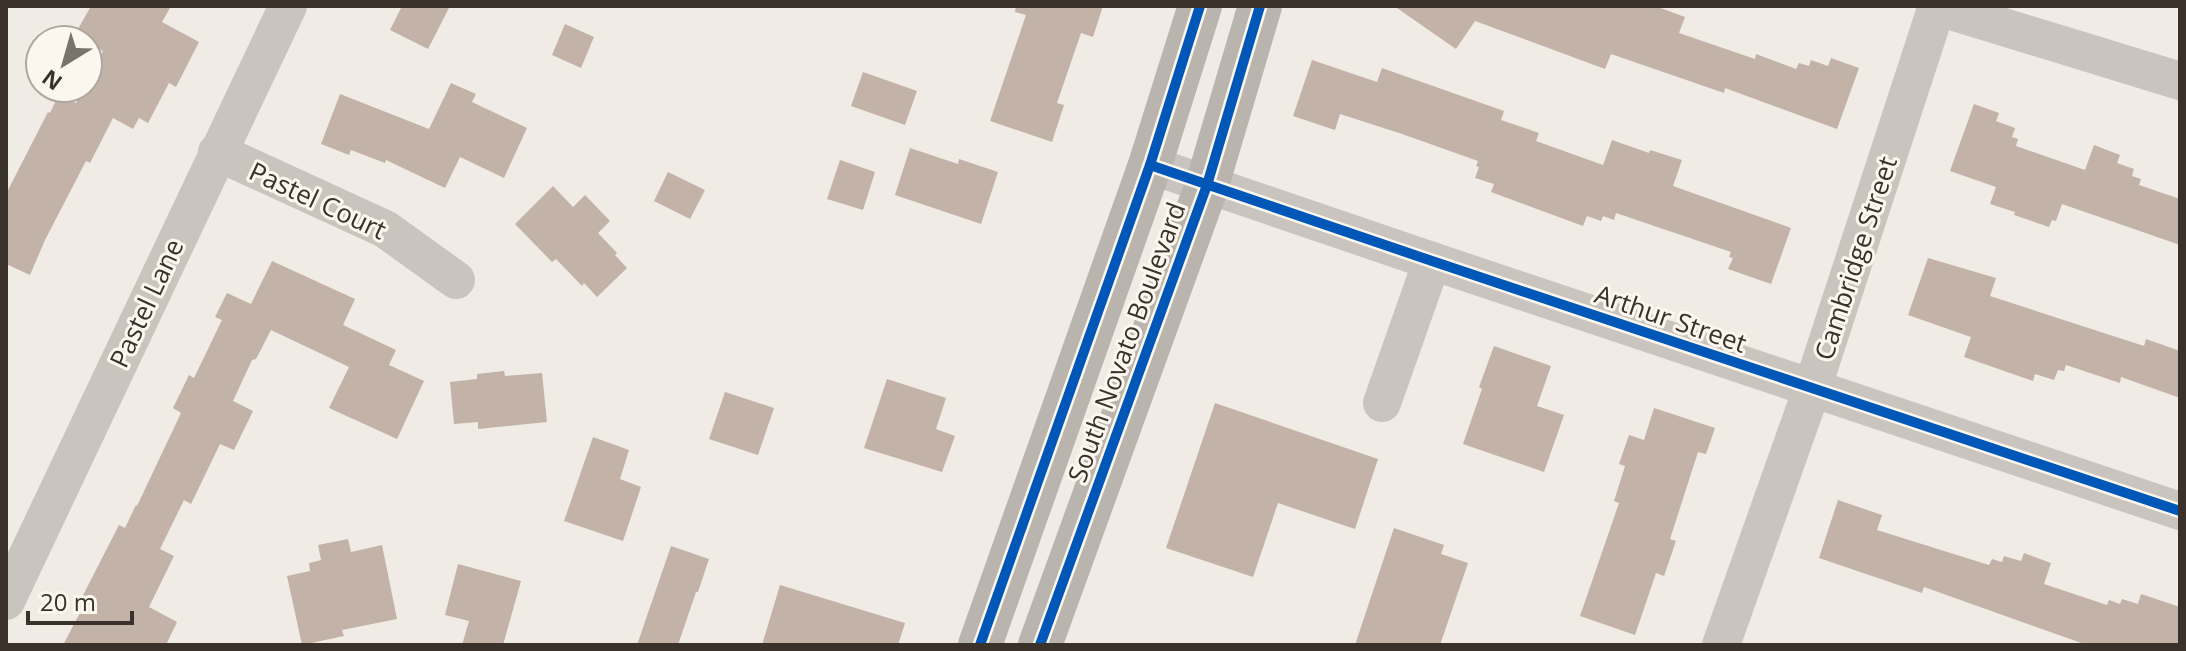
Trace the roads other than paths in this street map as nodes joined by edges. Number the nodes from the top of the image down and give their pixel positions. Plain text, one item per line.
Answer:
1 (288, 6) edge
2 (1200, 6) edge
3 (1260, 6) edge
4 (1937, 6) edge
5 (2180, 81) edge
6 (217, 152) junction
7 (1150, 165) junction
8 (1207, 185) junction
9 (1432, 261) junction
10 (456, 280) dead end
11 (1812, 389) junction
12 (1382, 403) dead end
13 (2180, 511) edge
14 (6, 601) edge
15 (980, 645) edge
16 (1040, 645) edge
17 (1721, 645) edge

1 - 6 street, Pastel Lane
2 - 7 main road, South Novato Boulevard
3 - 8 main road, South Novato Boulevard
4 - 5 street
4 - 11 street, Cambridge Street
6 - 10 street, Pastel Court
6 - 14 street, Pastel Lane
7 - 8 street, Arthur Street
7 - 15 main road, South Novato Boulevard
8 - 9 street, Arthur Street
8 - 16 main road, South Novato Boulevard
9 - 11 street, Arthur Street
9 - 12 street
11 - 13 street, Arthur Street
11 - 17 street, Cambridge Street

